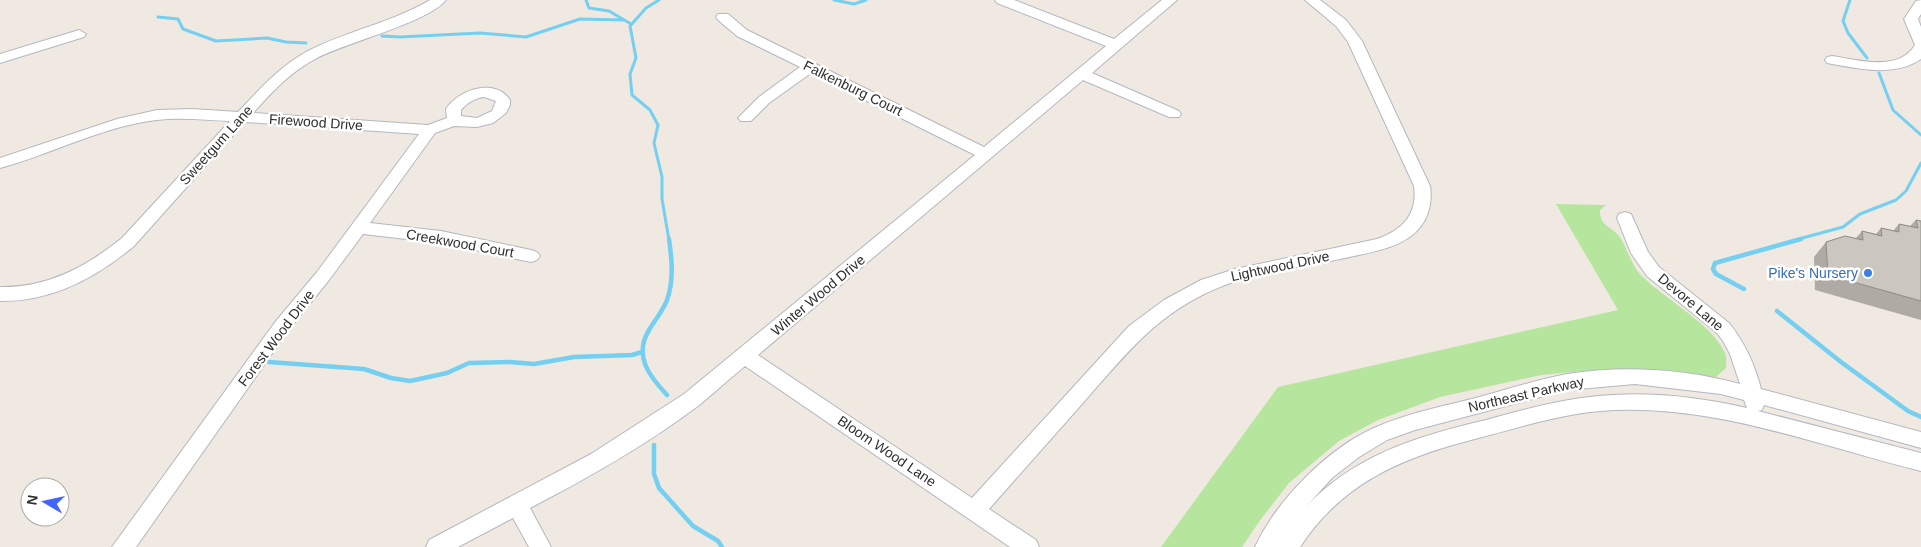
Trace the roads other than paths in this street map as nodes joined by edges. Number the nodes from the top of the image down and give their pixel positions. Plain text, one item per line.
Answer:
1 (439, 0) edge
2 (1002, 0) edge
3 (1170, 0) edge
4 (1312, 0) edge
5 (1921, 4) edge
6 (723, 17) dead end
7 (79, 34) dead end
8 (1116, 45) junction
9 (1921, 46) edge
10 (0, 60) edge
11 (1832, 60) dead end
12 (809, 67) junction
13 (1082, 74) junction
14 (1174, 114) dead end
15 (242, 116) junction
16 (746, 118) dead end
17 (458, 121) dead end
18 (430, 130) junction
19 (986, 154) junction
20 (0, 162) edge
21 (1625, 218) dead end
22 (359, 228) junction
23 (531, 256) dead end
24 (0, 294) edge
25 (745, 356) junction
26 (1753, 394) junction
27 (1758, 419) junction
28 (1921, 440) edge
29 (1921, 462) edge
30 (517, 504) junction
31 (974, 511) junction
32 (123, 547) edge
33 (437, 547) edge
34 (540, 547) edge
35 (1028, 547) edge
36 (1266, 547) edge
37 (1288, 547) edge

1 - 15 street, Sweetgum Lane
2 - 8 street
3 - 8 street, Winter Wood Drive
4 - 31 street, Lightwood Drive
5 - 9 street
6 - 12 street, Falkenburg Court
7 - 10 street
8 - 13 street, Winter Wood Drive
9 - 11 street
12 - 16 street
12 - 19 street, Falkenburg Court
13 - 14 street
13 - 19 street, Winter Wood Drive
15 - 18 street, Firewood Drive
15 - 20 street, Firewood Drive
15 - 24 street, Sweetgum Lane
17 - 18 street
18 - 22 street, Forest Wood Drive
19 - 25 street, Winter Wood Drive
21 - 26 street, Devore Lane
22 - 23 street, Creekwood Court
22 - 32 street, Forest Wood Drive
25 - 30 street, Winter Wood Drive
25 - 31 street, Bloom Wood Lane
26 - 27 street, Devore Lane
26 - 28 street, Northeast Parkway
26 - 36 street, Northeast Parkway
27 - 29 street, Northeast Parkway
27 - 37 street, Northeast Parkway
30 - 33 street, Winter Wood Drive
30 - 34 street
31 - 35 street, Bloom Wood Lane

